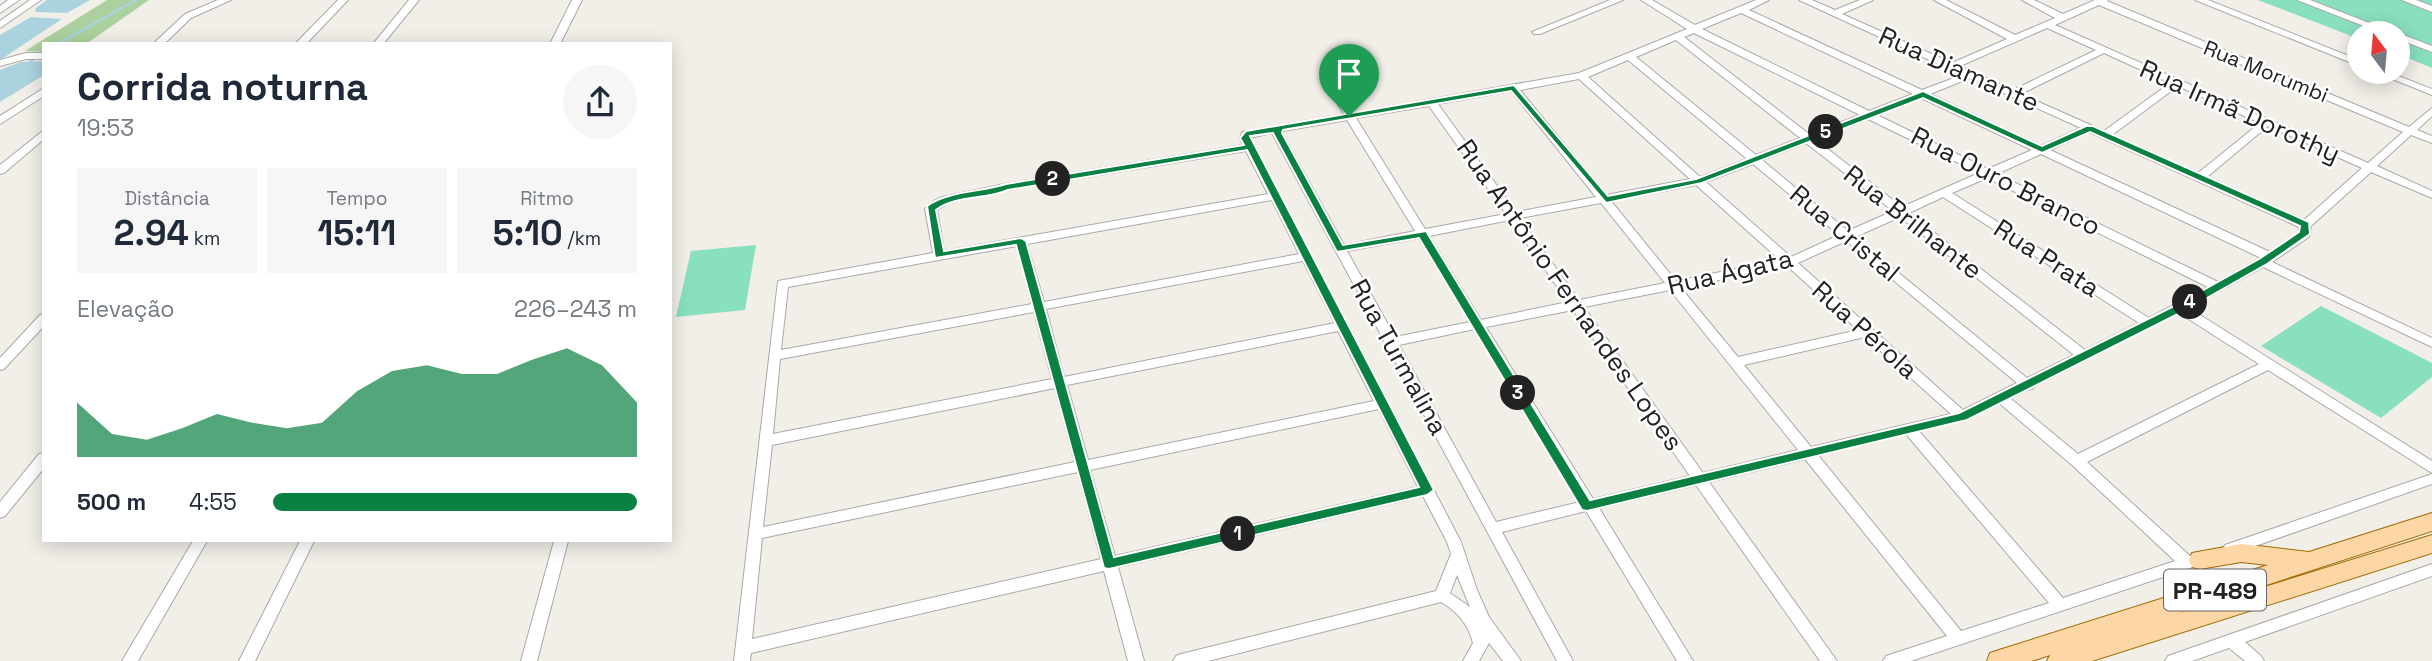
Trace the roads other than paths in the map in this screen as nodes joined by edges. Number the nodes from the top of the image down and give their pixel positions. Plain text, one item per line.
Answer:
1 (14, 0) edge
2 (37, 0) edge
3 (226, 0) edge
4 (343, 0) edge
5 (414, 0) edge
6 (577, 0) edge
7 (1618, 0) edge
8 (1646, 0) edge
9 (1764, 0) edge
10 (1804, 0) edge
11 (1939, 0) edge
12 (2027, 0) edge
13 (2200, 0) edge
14 (2302, 0) edge
15 (2407, 0) edge
16 (1859, 1) edge
17 (2102, 1) edge
18 (2432, 9) edge
19 (0, 10) edge
20 (1742, 10) junction
21 (1836, 13) junction
22 (2063, 18) junction
23 (2358, 21) edge
24 (0, 25) edge
25 (2048, 25) junction
26 (1694, 29) junction
27 (174, 32) junction
28 (1537, 32) dead end
29 (1677, 36) junction
30 (2015, 39) junction
31 (2410, 41) edge
32 (161, 42) edge
33 (172, 42) edge
34 (302, 42) edge
35 (381, 42) edge
36 (556, 42) edge
37 (2432, 49) edge
38 (2103, 50) junction
39 (1628, 55) junction
40 (42, 56) edge
41 (2347, 58) edge
42 (0, 63) edge
43 (1952, 66) junction
44 (1970, 75) junction
45 (1581, 76) junction
46 (2176, 83) junction
47 (2410, 84) edge
48 (1514, 88) junction
49 (42, 92) edge
50 (1335, 92) dead end
51 (2432, 92) edge
52 (1923, 94) junction
53 (2012, 94) junction
54 (1433, 102) junction
55 (2432, 111) edge
56 (1872, 114) junction
57 (1349, 116) junction
58 (0, 121) edge
59 (2267, 122) junction
60 (2090, 128) junction
61 (1278, 129) junction
62 (2409, 130) junction
63 (42, 135) edge
64 (2105, 135) junction
65 (1808, 139) junction
66 (2432, 140) edge
67 (1249, 147) junction
68 (2042, 150) junction
69 (1756, 160) junction
70 (2367, 166) junction
71 (0, 171) edge
72 (1990, 173) junction
73 (2199, 178) junction
74 (1699, 181) junction
75 (1944, 192) junction
76 (2432, 195) edge
77 (1275, 196) junction
78 (1606, 199) junction
79 (1900, 212) junction
80 (1516, 217) junction
81 (2305, 225) junction
82 (1422, 234) junction
83 (1847, 236) junction
84 (1021, 241) junction
85 (1340, 249) junction
86 (939, 256) junction
87 (1305, 257) junction
88 (2267, 259) junction
89 (1789, 262) junction
90 (1674, 285) junction
91 (2216, 286) junction
92 (1577, 304) junction
93 (1038, 306) junction
94 (2180, 308) junction
95 (42, 320) edge
96 (2149, 324) junction
97 (1478, 325) junction
98 (1340, 326) junction
99 (1867, 332) junction
100 (1391, 342) junction
101 (2432, 343) edge
102 (774, 356) junction
103 (2084, 356) junction
104 (1736, 362) junction
105 (2268, 365) junction
106 (0, 366) edge
107 (1059, 382) junction
108 (2028, 386) junction
109 (2003, 398) junction
110 (1382, 404) junction
111 (1962, 416) junction
112 (1910, 430) junction
113 (765, 440) junction
114 (1810, 454) junction
115 (42, 460) edge
116 (2077, 461) junction
117 (1082, 466) junction
118 (2432, 468) edge
119 (1701, 479) junction
120 (2432, 479) edge
121 (1427, 490) junction
122 (1587, 506) junction
123 (0, 512) edge
124 (2432, 522) edge
125 (1493, 528) junction
126 (755, 534) junction
127 (199, 542) edge
128 (306, 542) edge
129 (561, 542) edge
130 (2432, 544) edge
131 (1458, 554) junction
132 (2310, 561) junction
133 (2194, 562) junction
134 (1109, 564) junction
135 (2432, 570) edge
136 (1442, 596) junction
137 (2059, 604) junction
138 (1958, 639) junction
139 (2232, 641) junction
140 (742, 654) edge
141 (130, 661) edge
142 (247, 661) edge
143 (529, 661) edge
144 (1136, 661) edge
145 (1181, 661) edge
146 (1471, 661) edge
147 (1513, 661) edge
148 (1565, 661) edge
149 (1685, 661) edge
150 (1829, 661) edge
151 (1891, 661) edge
152 (1999, 661) edge
153 (2059, 661) edge
154 (2173, 661) edge
155 (2256, 661) edge

1 - 19 street
2 - 24 street
3 - 27 street
4 - 34 street
5 - 35 street
6 - 36 street
7 - 28 street
8 - 26 street, Rua Ouro Branco
9 - 20 street
10 - 21 street, Rua Diamante
11 - 30 street
12 - 22 street
13 - 41 street
14 - 23 street
15 - 18 street
16 - 21 street
17 - 22 street
17 - 62 street, Rua Morumbi
20 - 26 street
20 - 52 street
21 - 43 street, Rua Diamante
22 - 25 street
25 - 30 street
25 - 38 street, Rua Irmã Dorothy
26 - 29 street
26 - 56 street, Rua Ouro Branco
27 - 32 street
27 - 33 street
29 - 39 street
29 - 65 street, Rua Brilhante
30 - 43 street
31 - 37 street
38 - 46 street, Rua Irmã Dorothy
38 - 53 street
39 - 45 street
39 - 69 street, Rua Cristal
40 - 42 street
43 - 44 street, Rua Diamante
44 - 52 street
44 - 53 street, Rua Diamante
45 - 48 street
45 - 74 street, Rua Pérola
46 - 59 street, Rua Irmã Dorothy
46 - 64 street
47 - 51 street
48 - 54 street
48 - 78 street
49 - 58 street
50 - 57 street
52 - 56 street
52 - 68 street
53 - 60 street, Rua Diamante
54 - 57 street
54 - 80 street, Rua Antônio Fernandes Lopes
55 - 62 street
56 - 65 street
56 - 72 street, Rua Ouro Branco
57 - 61 street
57 - 82 street
59 - 70 street, Rua Irmã Dorothy
59 - 73 street
60 - 64 street, Rua Diamante
60 - 68 street, Rua Ágata
61 - 67 street
61 - 85 street, Rua Turmalina
62 - 66 street, Rua Morumbi
62 - 70 street
63 - 71 street
64 - 73 street, Rua Diamante
65 - 69 street
65 - 79 street, Rua Brilhante
67 - 77 street
67 - 86 street
68 - 72 street, Rua Ágata
68 - 88 street
69 - 74 street
69 - 83 street, Rua Cristal
70 - 76 street, Rua Irmã Dorothy
70 - 81 street
72 - 75 street, Rua Ágata
72 - 91 street, Rua Ouro Branco
73 - 81 street, Rua Diamante
74 - 78 street
74 - 89 street, Rua Pérola
75 - 79 street, Rua Ágata
75 - 96 street, Rua Prata
77 - 84 street
77 - 87 street
78 - 80 street
78 - 90 street
79 - 83 street, Rua Ágata
79 - 103 street, Rua Brilhante
80 - 82 street
80 - 92 street, Rua Antônio Fernandes Lopes
81 - 88 street
82 - 85 street
82 - 97 street
83 - 89 street, Rua Ágata
83 - 108 street, Rua Cristal
84 - 86 street
84 - 93 street
85 - 100 street, Rua Turmalina
86 - 102 street
87 - 93 street
87 - 98 street
88 - 91 street
88 - 101 street
89 - 90 street, Rua Ágata
89 - 99 street, Rua Pérola
90 - 92 street, Rua Ágata
90 - 104 street
91 - 94 street
92 - 97 street, Rua Ágata
92 - 119 street, Rua Antônio Fernandes Lopes
93 - 102 street
93 - 107 street
94 - 96 street
94 - 105 street
95 - 106 street
96 - 103 street
97 - 100 street, Rua Ágata
97 - 122 street
98 - 107 street
98 - 110 street
99 - 104 street
99 - 111 street, Rua Pérola
100 - 125 street, Rua Turmalina
102 - 113 street
103 - 108 street
104 - 114 street
105 - 116 street
105 - 118 street
107 - 113 street
107 - 117 street
108 - 109 street
109 - 111 street
109 - 116 street
110 - 117 street
110 - 121 street
111 - 112 street
112 - 114 street
112 - 137 street
113 - 126 street
114 - 119 street
114 - 138 street
115 - 123 street
116 - 133 street
117 - 126 street
117 - 134 street
119 - 122 street
119 - 150 street, Rua Antônio Fernandes Lopes
120 - 133 street
121 - 131 street
121 - 134 street
122 - 125 street
122 - 149 street
124 - 132 main road, PR-489 / PR-489
125 - 148 street, Rua Turmalina
126 - 140 street
127 - 141 street
128 - 142 street
129 - 143 street
130 - 153 main road, PR-489 / PR-489
131 - 136 street
131 - 147 street
132 - 133 main road
132 - 152 main road, PR-489 / PR-489
133 - 137 street
134 - 140 street
134 - 144 street
135 - 139 street
136 - 145 street
136 - 146 street
137 - 138 street
138 - 151 street
139 - 154 street
139 - 155 street

